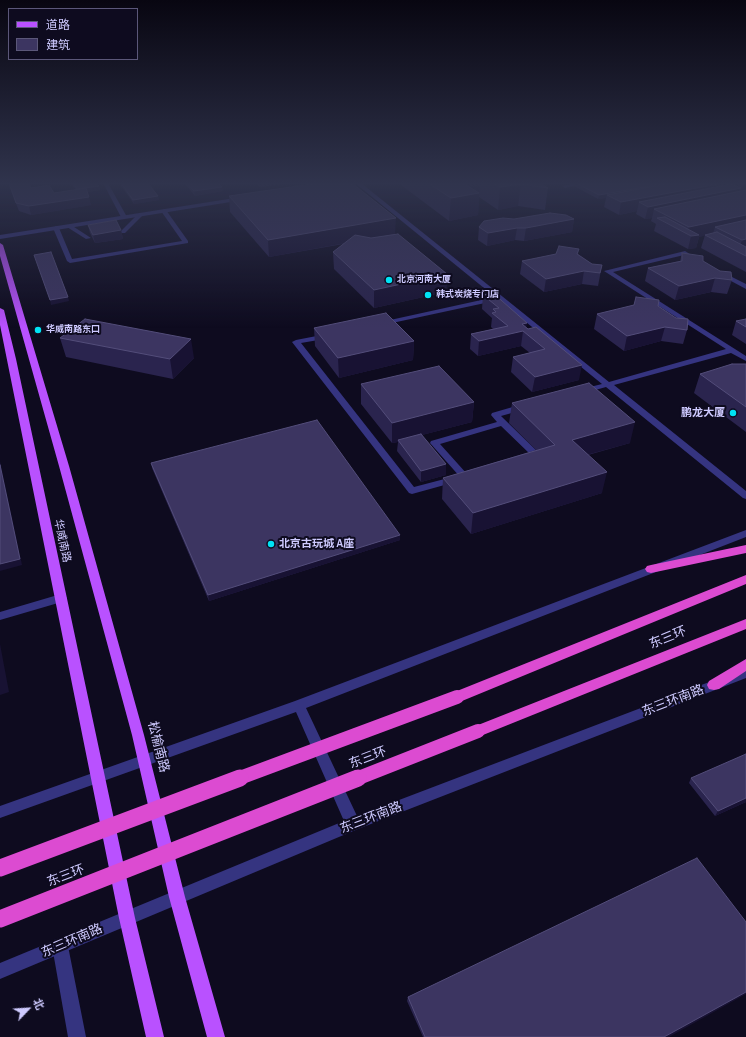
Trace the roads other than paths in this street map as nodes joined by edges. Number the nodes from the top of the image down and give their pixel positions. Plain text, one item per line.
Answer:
1 (35, 231) edge
2 (57, 231) edge
3 (78, 231) edge
4 (178, 231) edge
5 (419, 231) edge
6 (0, 237) edge
7 (88, 238) dead end
8 (0, 245) edge
9 (698, 261) edge
10 (712, 268) edge
11 (746, 287) edge
12 (501, 298) junction
13 (0, 310) edge
14 (1, 322) edge
15 (369, 326) edge
16 (333, 334) edge
17 (732, 350) junction
18 (746, 359) edge
19 (608, 384) junction
20 (576, 393) edge
21 (532, 405) edge
22 (503, 423) junction
23 (521, 459) edge
24 (746, 496) edge
25 (746, 533) edge
26 (746, 549) edge
27 (651, 570) junction
28 (746, 579) edge
29 (61, 598) junction
30 (0, 616) edge
31 (746, 624) edge
32 (746, 664) edge
33 (746, 673) edge
34 (714, 685) junction
35 (299, 705) junction
36 (144, 760) junction
37 (98, 777) junction
38 (0, 812) edge
39 (353, 824) junction
40 (0, 868) edge
41 (177, 897) junction
42 (127, 918) junction
43 (0, 919) edge
44 (60, 946) junction
45 (0, 971) edge
46 (77, 1037) edge
47 (154, 1037) edge
48 (216, 1037) edge

1 - 6 street
2 - 4 street
3 - 7 street
5 - 12 street
8 - 36 main road, 松榆南路
9 - 17 street
10 - 11 street
12 - 15 street
12 - 19 street
13 - 14 main road, 华威南路
14 - 29 main road, 华威南路
16 - 22 street
17 - 18 street
17 - 19 street
19 - 20 street
19 - 24 street
21 - 22 street
22 - 23 street
25 - 27 street
26 - 27 highway
27 - 35 street
28 - 40 highway, bridge
29 - 30 street
29 - 37 main road, 华威南路
31 - 43 highway, 东三环, bridge
32 - 34 highway
33 - 34 street, 东三环南路
34 - 39 street, 东三环南路
35 - 36 street
35 - 39 street
36 - 37 street
36 - 41 main road, 松榆南路
37 - 38 street
37 - 42 main road, 华威南路
39 - 41 street, 东三环南路
41 - 42 street, 东三环南路
41 - 48 main road, 松榆南路
42 - 44 street, 东三环南路
42 - 47 main road
44 - 45 street, 东三环南路
44 - 46 street

